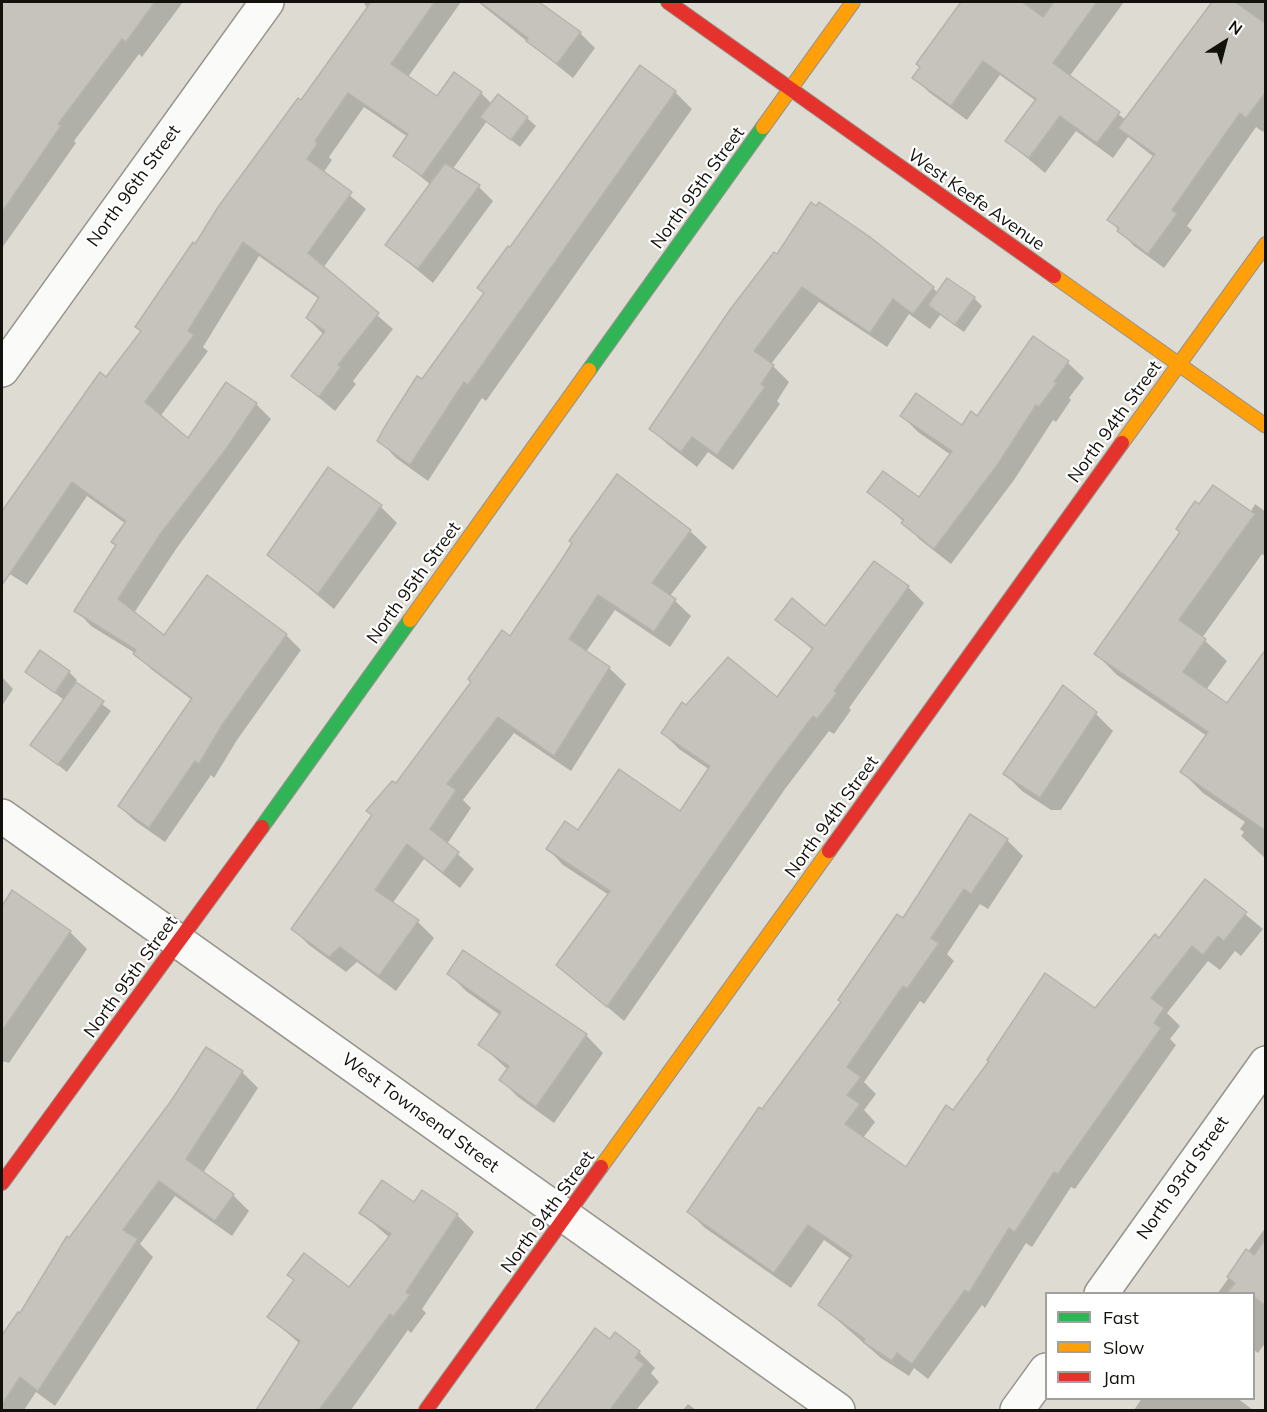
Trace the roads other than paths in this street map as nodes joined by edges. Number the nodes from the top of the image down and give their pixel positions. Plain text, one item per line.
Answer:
1 (267, 2) edge
2 (668, 2) edge
3 (853, 2) edge
4 (790, 90) junction
5 (1266, 244) edge
6 (1178, 365) junction
7 (2, 370) edge
8 (1266, 426) edge
9 (2, 816) edge
10 (180, 942) junction
11 (1266, 1063) edge
12 (2, 1183) edge
13 (566, 1219) junction
14 (1102, 1292) edge
15 (1045, 1373) edge
16 (426, 1410) edge
17 (838, 1410) edge
18 (1017, 1410) edge

1 - 7 street, North 96th Street
2 - 4 street, West Keefe Avenue
3 - 4 street, North 95th Street
4 - 6 street, West Keefe Avenue
4 - 10 street, North 95th Street
5 - 6 street, North 94th Street
6 - 8 street, West Keefe Avenue
6 - 13 street, North 94th Street
9 - 10 street, West Townsend Street
10 - 12 street, North 95th Street
10 - 13 street, West Townsend Street
11 - 14 street, North 93rd Street
13 - 16 street, North 94th Street
13 - 17 street, West Townsend Street
15 - 18 street

